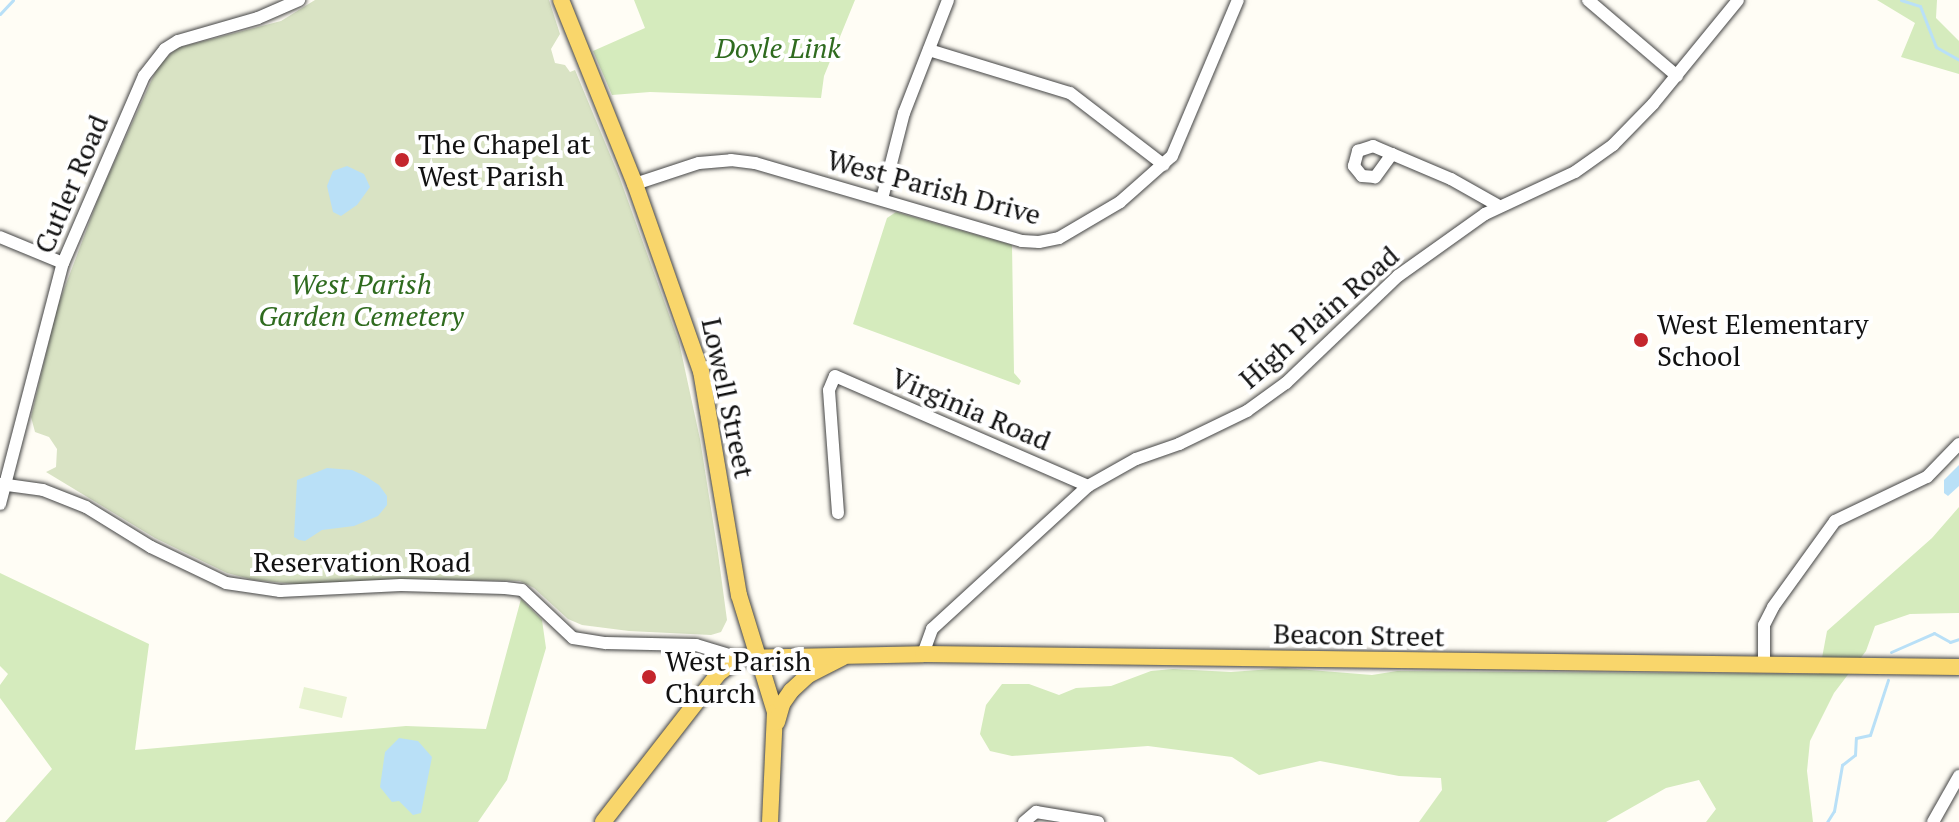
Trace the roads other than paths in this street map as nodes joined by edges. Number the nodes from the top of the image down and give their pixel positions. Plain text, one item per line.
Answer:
1 (299, 0) edge
2 (561, 0) edge
3 (948, 0) edge
4 (1238, 0) edge
5 (1588, 0) edge
6 (1738, 0) edge
7 (929, 50) junction
8 (1677, 76) junction
9 (1392, 154) dead end
10 (1164, 165) junction
11 (635, 184) junction
12 (882, 199) junction
13 (1499, 206) junction
14 (0, 237) edge
15 (63, 263) junction
16 (1959, 444) edge
17 (3, 484) edge
18 (1088, 486) junction
19 (0, 504) edge
20 (838, 513) dead end
21 (848, 654) junction
22 (923, 654) junction
23 (757, 656) junction
24 (739, 658) junction
25 (1764, 665) junction
26 (1959, 667) edge
27 (776, 727) junction
28 (1959, 776) edge
29 (1052, 818) edge
30 (603, 822) edge
31 (770, 822) edge
32 (1024, 822) edge
33 (1098, 822) edge
34 (1933, 822) edge

1 - 15 street, Cutler Road
2 - 11 main road, Lowell Street
3 - 7 street
4 - 10 street, West Parish Drive
5 - 8 street
6 - 8 street, High Plain Road
7 - 10 street
7 - 12 street
8 - 13 street, High Plain Road
9 - 13 street
10 - 12 street, West Parish Drive
11 - 12 street, West Parish Drive
11 - 23 main road, Lowell Street
13 - 18 street, High Plain Road
14 - 15 street
15 - 17 street, Cutler Road
16 - 25 street
17 - 19 street
17 - 24 street, Reservation Road
18 - 20 street, Virginia Road
18 - 22 street, High Plain Road
21 - 22 main road, Beacon Street
21 - 23 main road, Beacon Street
21 - 27 main road
22 - 25 main road, Beacon Street
23 - 24 main road, Beacon Street
23 - 27 main road, Lowell Street
24 - 30 main road
25 - 26 main road, Beacon Street
27 - 31 main road, Lowell Street
28 - 34 street
29 - 32 street
29 - 33 street

